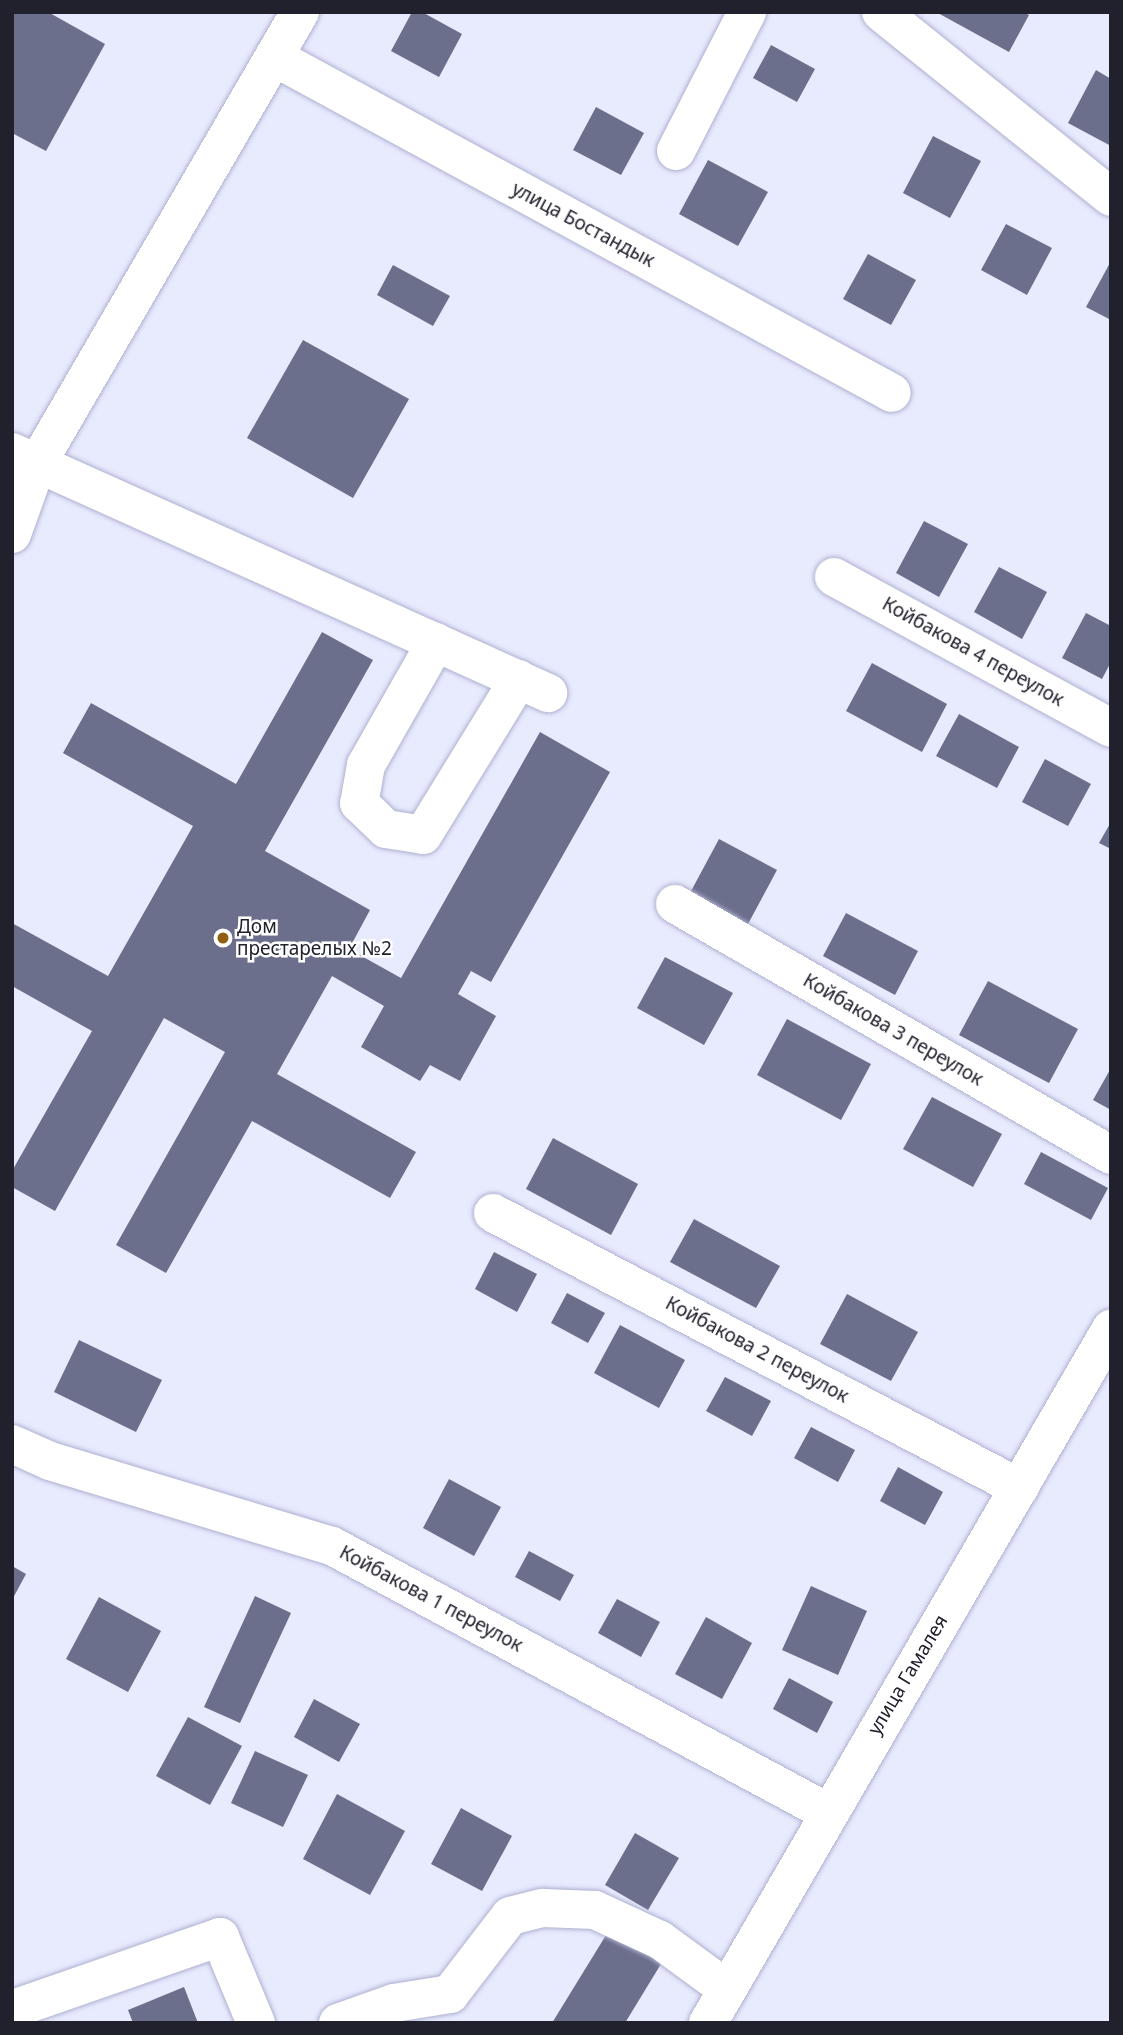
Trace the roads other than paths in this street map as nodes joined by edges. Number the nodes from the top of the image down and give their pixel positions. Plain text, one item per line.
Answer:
1 (300, 12) edge
2 (747, 12) edge
3 (881, 12) edge
4 (274, 57) junction
5 (676, 151) dead end
6 (1111, 197) edge
7 (892, 393) dead end
8 (24, 458) edge
9 (12, 534) edge
10 (834, 577) dead end
11 (436, 642) junction
12 (1111, 728) edge
13 (675, 904) dead end
14 (1111, 1155) edge
15 (494, 1213) dead end
16 (1111, 1329) edge
17 (12, 1444) edge
18 (1020, 1488) junction
19 (827, 1812) junction
20 (727, 1989) junction
21 (18, 2005) edge
22 (256, 2023) edge
23 (338, 2023) edge
24 (708, 2023) edge

1 - 4 street
2 - 5 street
3 - 6 street
4 - 7 street, улица Бостандык
4 - 8 street
8 - 9 street
8 - 11 street
10 - 12 street, Койбакова 4 переулок
11 - 11 street
13 - 14 street, Койбакова 3 переулок
15 - 18 street, Койбакова 2 переулок
16 - 18 street, улица Гамалея
17 - 19 street, Койбакова 1 переулок
18 - 19 street, улица Гамалея
19 - 20 street, улица Гамалея
20 - 23 street
20 - 24 street, улица Гамалея
21 - 22 street

